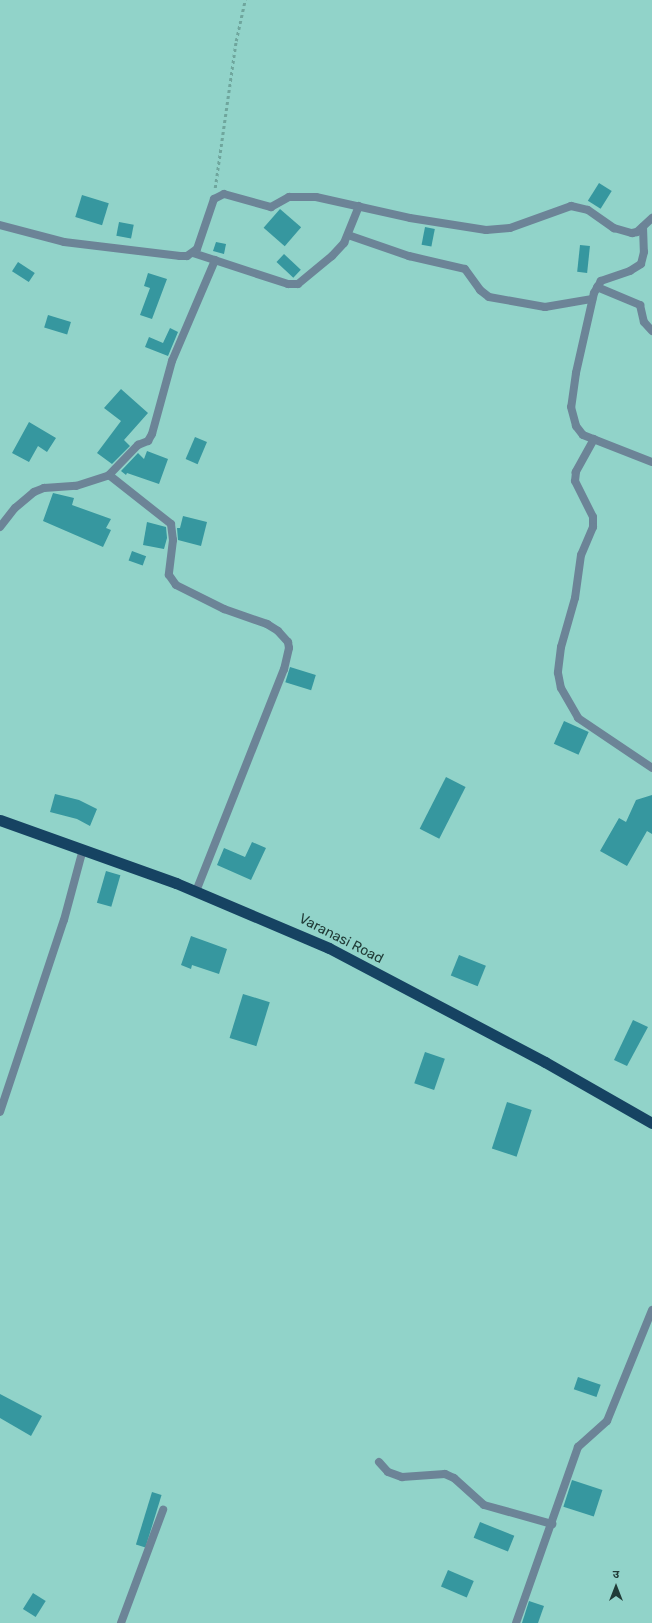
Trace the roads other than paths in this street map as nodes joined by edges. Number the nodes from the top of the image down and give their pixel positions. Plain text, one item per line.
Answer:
1 (359, 206) junction
2 (649, 223) edge
3 (0, 225) edge
4 (348, 234) junction
5 (193, 253) junction
6 (215, 260) junction
7 (597, 287) junction
8 (592, 299) junction
9 (652, 331) edge
10 (594, 439) junction
11 (652, 462) edge
12 (109, 475) junction
13 (0, 527) edge
14 (652, 768) edge
15 (0, 820) edge
16 (83, 849) junction
17 (196, 891) junction
18 (0, 1112) edge
19 (652, 1123) edge
20 (652, 1310) edge
21 (379, 1462) dead end
22 (163, 1510) dead end
23 (552, 1524) junction
24 (121, 1623) edge
25 (516, 1623) edge

1 - 2 street
1 - 4 street
1 - 5 street
2 - 7 street
3 - 5 street
4 - 6 street
4 - 8 street
5 - 6 street
6 - 12 street
7 - 8 street
7 - 9 street
8 - 10 street
10 - 11 street
10 - 14 street
12 - 13 street
12 - 17 street
15 - 16 highway, Varanasi Road
16 - 17 highway, Varanasi Road
16 - 18 street
17 - 19 highway, Varanasi Road
20 - 23 street
21 - 23 street
22 - 24 street
23 - 25 street

